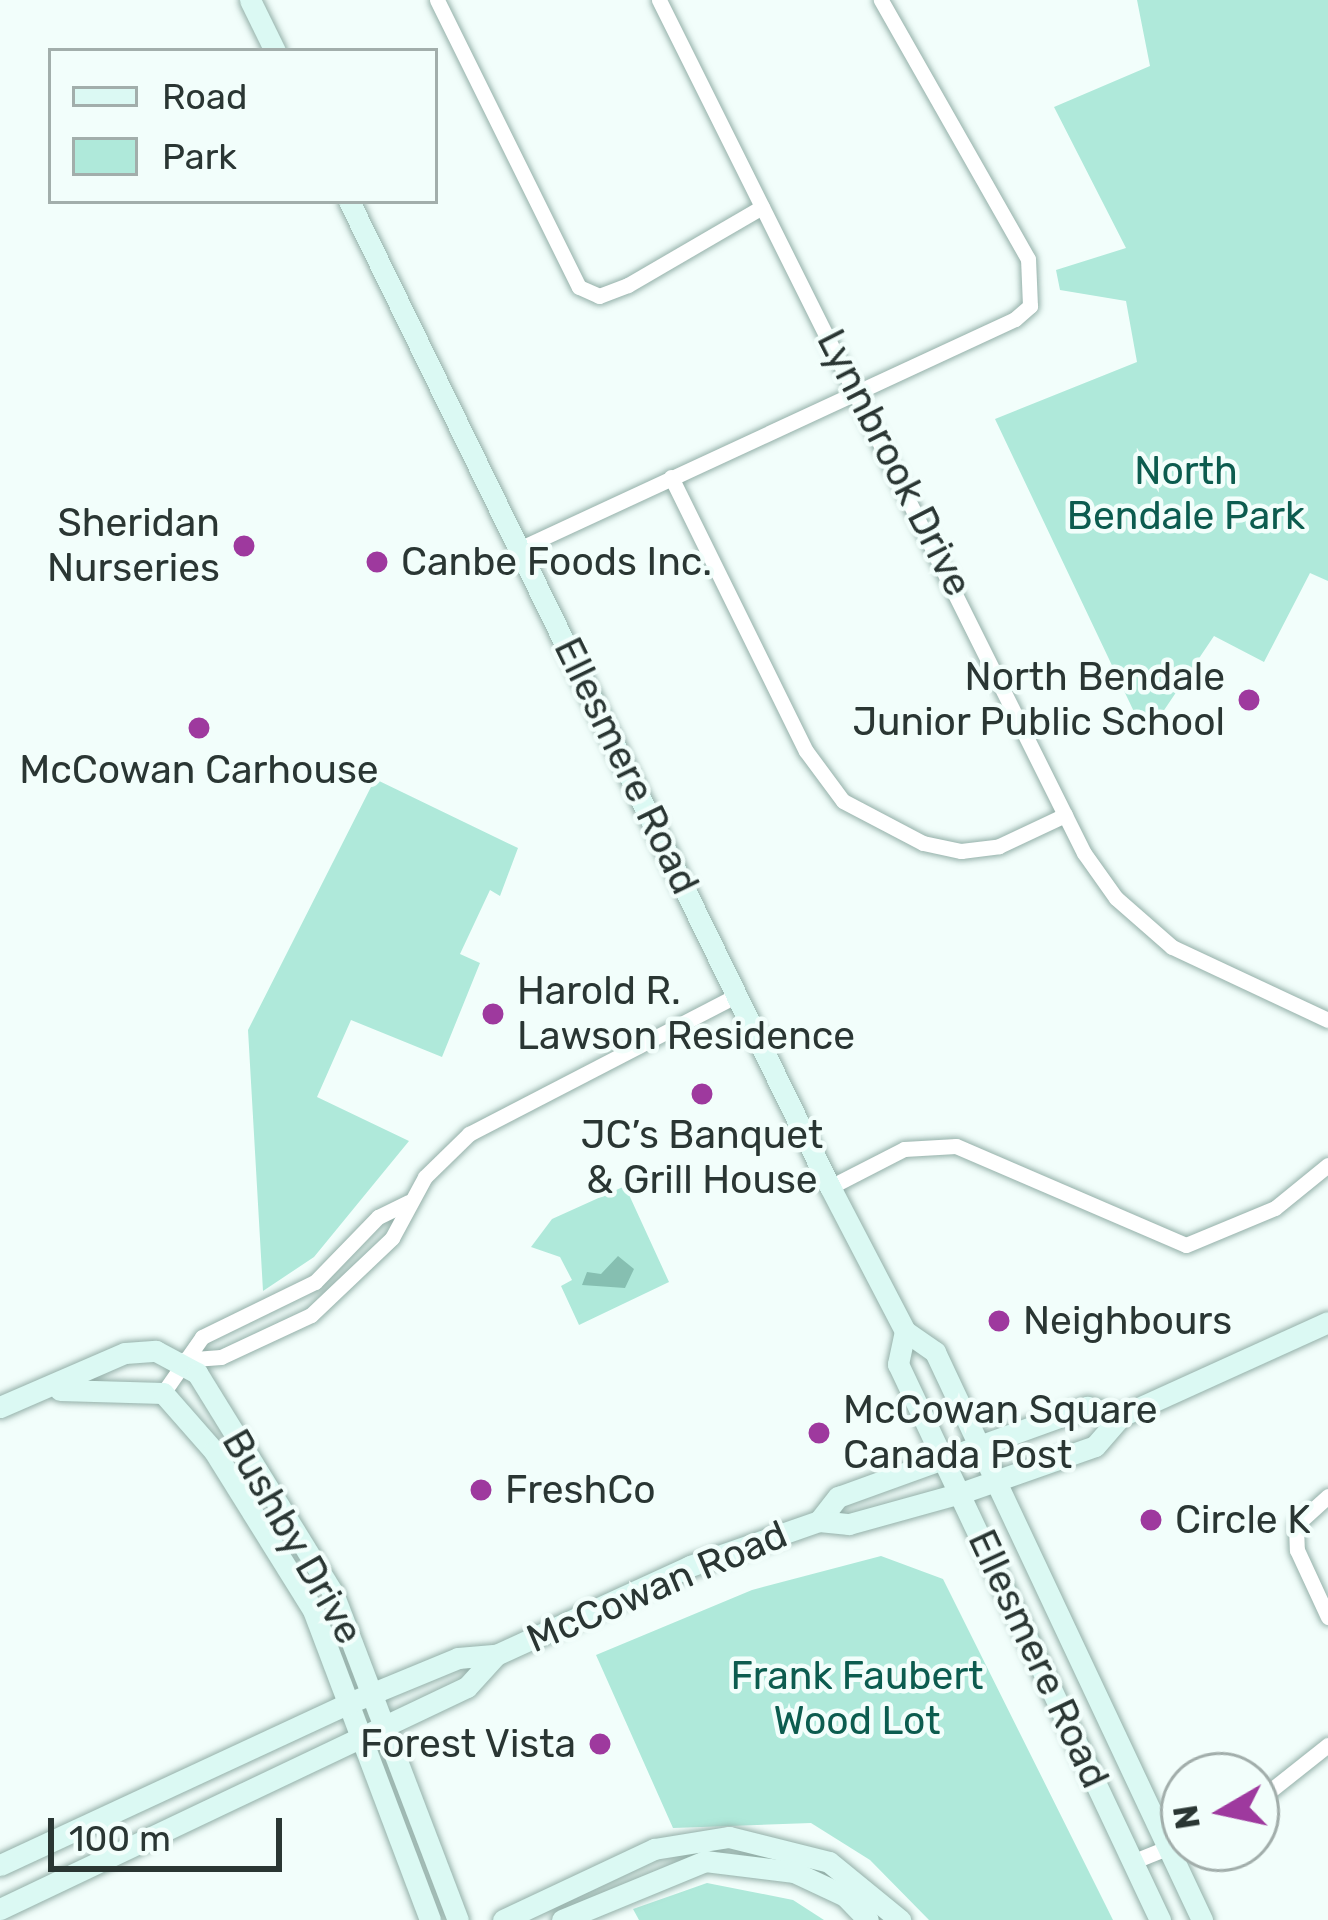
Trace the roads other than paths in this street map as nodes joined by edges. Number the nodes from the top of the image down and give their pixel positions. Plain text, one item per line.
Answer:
1 (250, 0) edge
2 (437, 0) edge
3 (659, 0) edge
4 (881, 0) edge
5 (274, 48) edge
6 (350, 204) edge
7 (762, 207) junction
8 (858, 390) junction
9 (671, 477) junction
10 (521, 548) junction
11 (1065, 815) junction
12 (737, 995) junction
13 (1328, 1020) edge
14 (1328, 1165) edge
15 (830, 1186) junction
16 (409, 1202) junction
17 (1328, 1322) edge
18 (905, 1331) junction
19 (181, 1360) junction
20 (53, 1390) junction
21 (163, 1393) junction
22 (0, 1407) edge
23 (1121, 1416) junction
24 (244, 1449) junction
25 (981, 1450) junction
26 (222, 1462) junction
27 (944, 1462) junction
28 (997, 1480) junction
29 (961, 1492) junction
30 (1328, 1496) edge
31 (819, 1521) junction
32 (316, 1567) junction
33 (296, 1582) junction
34 (1328, 1617) edge
35 (496, 1655) junction
36 (376, 1692) junction
37 (349, 1703) junction
38 (386, 1724) junction
39 (360, 1735) junction
40 (1328, 1745) edge
41 (1280, 1783) edge
42 (1160, 1811) edge
43 (1160, 1851) edge
44 (1132, 1862) junction
45 (0, 1865) edge
46 (1186, 1872) edge
47 (0, 1909) edge
48 (430, 1920) edge
49 (458, 1920) edge
50 (503, 1920) edge
51 (562, 1920) edge
52 (868, 1920) edge
53 (900, 1920) edge
54 (1160, 1920) edge
55 (1202, 1920) edge

1 - 5 main road
2 - 7 street
3 - 7 street, Lynnbrook Drive
4 - 8 street
6 - 10 main road, Ellesmere Road
7 - 8 street, Lynnbrook Drive
8 - 9 street
8 - 11 street, Lynnbrook Drive
9 - 10 street
9 - 11 street
10 - 12 main road, Ellesmere Road
11 - 13 street, Lynnbrook Drive
12 - 15 main road, Ellesmere Road
12 - 16 street
14 - 15 street
15 - 18 main road, Ellesmere Road
16 - 19 street
16 - 19 street
17 - 23 main road, McCowan Road
18 - 25 main road, Ellesmere Road
18 - 27 main road, Ellesmere Road
19 - 20 main road
19 - 21 street
19 - 24 main road, Bushby Drive
20 - 21 main road
20 - 22 main road
21 - 26 main road, Bushby Drive
23 - 25 main road, McCowan Road
23 - 28 main road, McCowan Road
24 - 26 main road
24 - 32 main road, Bushby Drive
25 - 27 main road, McCowan Road
25 - 28 main road, Ellesmere Road
26 - 33 main road, Bushby Drive
27 - 29 main road, Ellesmere Road
27 - 31 main road, McCowan Road
28 - 29 main road, McCowan Road
28 - 42 main road, Ellesmere Road
29 - 31 main road, McCowan Road
29 - 44 main road, Ellesmere Road
30 - 34 street
31 - 35 main road, McCowan Road
32 - 33 main road
32 - 36 main road, Bushby Drive
33 - 37 main road, Bushby Drive
35 - 36 main road, McCowan Road
35 - 38 main road, McCowan Road
36 - 37 main road, McCowan Road
36 - 38 main road, Bushby Drive
37 - 39 main road, Bushby Drive
37 - 45 main road, McCowan Road
38 - 39 main road, McCowan Road
38 - 49 main road, Bushby Drive
39 - 47 main road, McCowan Road
39 - 48 main road, Bushby Drive
40 - 41 street
43 - 44 street
44 - 54 main road, Ellesmere Road
46 - 55 main road, Ellesmere Road
50 - 53 main road
51 - 52 main road

